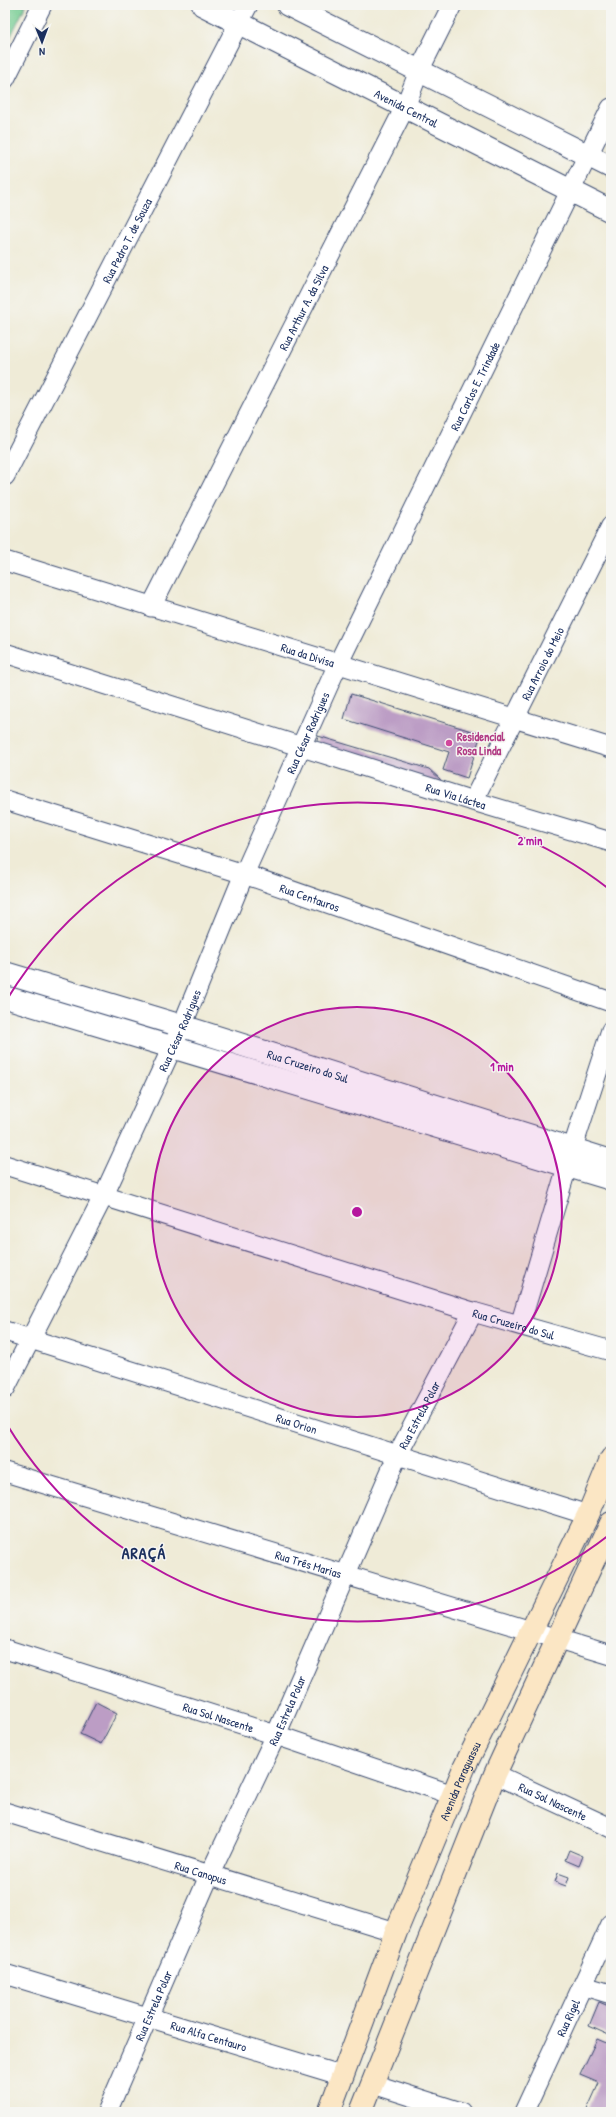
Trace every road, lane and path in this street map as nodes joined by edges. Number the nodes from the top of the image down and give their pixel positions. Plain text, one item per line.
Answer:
1 (42, 5) edge
2 (203, 5) edge
3 (288, 5) edge
4 (452, 5) edge
5 (243, 14) edge
6 (419, 71) junction
7 (5, 79) edge
8 (405, 107) junction
9 (611, 108) edge
10 (588, 156) junction
11 (611, 167) edge
12 (572, 191) junction
13 (611, 211) edge
14 (5, 476) edge
15 (611, 526) edge
16 (5, 561) edge
17 (151, 607) junction
18 (5, 653) edge
19 (338, 664) junction
20 (515, 718) junction
21 (302, 746) junction
22 (611, 748) edge
23 (5, 800) edge
24 (473, 801) junction
25 (611, 842) edge
26 (244, 874) junction
27 (5, 973) edge
28 (5, 997) edge
29 (611, 1002) edge
30 (182, 1026) junction
31 (611, 1030) edge
32 (171, 1048) junction
33 (354, 1081) junction
34 (346, 1101) junction
35 (569, 1159) junction
36 (611, 1161) edge
37 (5, 1165) edge
38 (611, 1179) edge
39 (104, 1195) junction
40 (473, 1312) junction
41 (520, 1325) junction
42 (5, 1331) edge
43 (30, 1339) junction
44 (611, 1351) edge
45 (5, 1389) edge
46 (398, 1454) junction
47 (611, 1459) edge
48 (5, 1472) edge
49 (588, 1514) junction
50 (611, 1523) edge
51 (347, 1574) junction
52 (531, 1630) junction
53 (557, 1638) junction
54 (5, 1649) edge
55 (611, 1655) edge
56 (276, 1735) junction
57 (495, 1774) junction
58 (453, 1795) junction
59 (5, 1812) edge
60 (611, 1828) edge
61 (209, 1876) junction
62 (611, 1924) edge
63 (396, 1932) junction
64 (5, 1974) edge
65 (584, 1986) junction
66 (611, 1994) edge
67 (146, 2017) junction
68 (343, 2076) junction
69 (373, 2084) junction
70 (107, 2112) edge
71 (329, 2112) edge
72 (361, 2112) edge
73 (461, 2112) edge
74 (524, 2112) edge

1 - 7 street
2 - 5 street, Avenida Central
3 - 6 street
4 - 6 street, Rua Arthur A. da Silva
5 - 8 street, Avenida Central
5 - 14 street, Rua Pedro T. de Souza
6 - 8 street, Rua Arthur A. da Silva
6 - 10 street
8 - 12 street, Avenida Central
8 - 17 street, Rua Arthur A. da Silva
9 - 10 street, Rua Carlos E. Trindade
10 - 11 street
10 - 12 street, Rua Carlos E. Trindade
12 - 13 street, Avenida Central
12 - 19 street, Rua Carlos E. Trindade
15 - 20 street, Rua Arroio do Meio
16 - 17 street, Rua da Divisa
17 - 19 street, Rua da Divisa
18 - 21 street, Rua Via Láctea
19 - 20 street, Rua da Divisa
19 - 21 street, Rua César Rodrigues
20 - 22 street, Rua da Divisa
20 - 24 street, Rua Arroio do Meio
21 - 24 street, Rua Via Láctea
21 - 26 street, Rua César Rodrigues
23 - 26 street, Rua Centauros
24 - 25 street, Rua Via Láctea
26 - 29 street, Rua Centauros
26 - 30 street, Rua César Rodrigues
27 - 30 street, Rua Cruzeiro do Sul
28 - 32 street, Rua Cruzeiro do Sul
30 - 32 street, Rua César Rodrigues
30 - 33 street, Rua Cruzeiro do Sul
31 - 35 street
32 - 34 street, Rua Cruzeiro do Sul
32 - 39 street, Rua César Rodrigues
33 - 34 street
33 - 35 street, Rua Cruzeiro do Sul
34 - 35 street, Rua Cruzeiro do Sul
35 - 36 street, Rua Cruzeiro do Sul
35 - 38 street, Rua Cruzeiro do Sul
35 - 41 street
37 - 39 street, Rua Cruzeiro do Sul
39 - 40 street, Rua Cruzeiro do Sul
39 - 43 street, Rua César Rodrigues
40 - 41 street, Rua Cruzeiro do Sul
40 - 46 street, Rua Estrela Polar
41 - 44 street, Rua Cruzeiro do Sul
42 - 43 street, Rua Orion
43 - 45 street, Rua César Rodrigues
43 - 46 street, Rua Orion
46 - 49 street, Rua Orion
46 - 51 street, Rua Estrela Polar
47 - 49 main road, Avenida Paraguassu
48 - 51 street, Rua Três Marias
49 - 52 main road, Avenida Paraguassu
50 - 53 main road
51 - 52 street, Rua Três Marias
51 - 56 street, Rua Estrela Polar
52 - 53 street, Rua Três Marias
52 - 58 main road, Avenida Paraguassu
53 - 55 street, Rua Três Marias
53 - 57 main road
54 - 56 street, Rua Sol Nascente
56 - 58 street, Rua Sol Nascente
56 - 61 street, Rua Estrela Polar
57 - 60 street, Rua Sol Nascente
57 - 69 main road
58 - 63 main road, Avenida Paraguassu
59 - 61 street, Rua Canopus
61 - 63 street, Rua Canopus
61 - 67 street, Rua Estrela Polar
62 - 65 street, Rua Rigel
63 - 68 main road, Avenida Paraguassu
64 - 67 street, Rua Alfa Centauro
65 - 66 street
65 - 74 street, Rua Rigel
67 - 68 street, Rua Alfa Centauro
67 - 70 street, Rua Estrela Polar
68 - 71 main road, Avenida Paraguassu
69 - 72 main road
69 - 73 street

